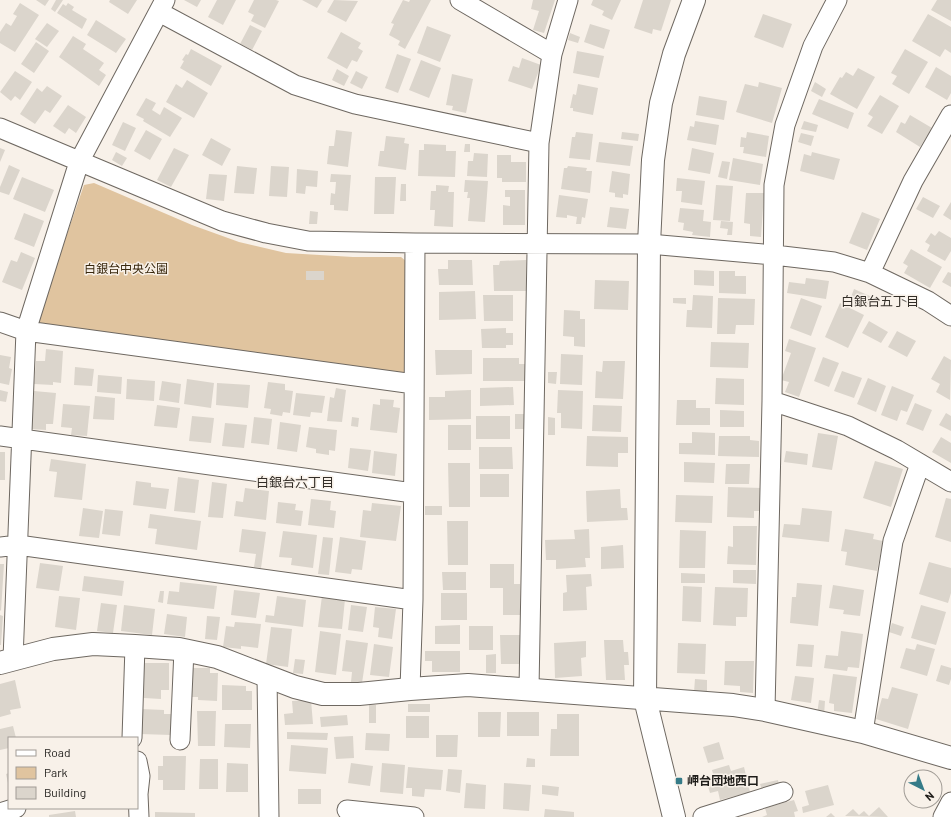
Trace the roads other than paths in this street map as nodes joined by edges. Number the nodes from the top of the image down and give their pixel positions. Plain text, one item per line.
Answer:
1 (460, 0) edge
2 (568, 0) edge
3 (694, 0) edge
4 (837, 0) edge
5 (162, 6) edge
6 (552, 54) junction
7 (951, 115) edge
8 (0, 128) edge
9 (540, 143) junction
10 (80, 162) junction
11 (415, 243) junction
12 (538, 243) junction
13 (649, 244) junction
14 (774, 255) junction
15 (870, 273) junction
16 (951, 316) edge
17 (0, 322) edge
18 (26, 331) junction
19 (414, 384) junction
20 (772, 401) junction
21 (0, 436) edge
22 (21, 440) junction
23 (920, 464) junction
24 (951, 482) edge
25 (413, 493) junction
26 (9, 546) edge
27 (412, 600) junction
28 (135, 646) junction
29 (184, 650) junction
30 (7, 661) edge
31 (267, 676) junction
32 (410, 689) junction
33 (529, 689) junction
34 (646, 699) junction
35 (765, 710) junction
36 (863, 732) junction
37 (132, 737) edge
38 (180, 740) dead end
39 (951, 758) edge
40 (138, 766) edge
41 (783, 792) dead end
42 (138, 794) edge
43 (951, 802) edge
44 (13, 809) edge
45 (347, 810) dead end
46 (0, 813) edge
47 (139, 817) edge
48 (269, 817) edge
49 (414, 817) edge
50 (674, 817) edge
51 (702, 817) edge
52 (943, 817) edge

1 - 6 street
2 - 6 street
3 - 13 street
4 - 14 street
5 - 9 street
5 - 10 street
6 - 9 street
7 - 15 street
8 - 10 street
9 - 12 street
10 - 11 street
10 - 18 street
11 - 12 street
11 - 19 street
12 - 13 street
12 - 33 street
13 - 14 street
13 - 34 street
14 - 15 street
14 - 20 street
15 - 16 street
17 - 18 street
18 - 19 street
18 - 22 street
19 - 25 street
20 - 23 street
20 - 35 street
21 - 22 street
22 - 25 street
22 - 26 street
23 - 24 street
23 - 36 street
25 - 27 street
26 - 27 street
26 - 30 street
27 - 32 street
28 - 29 street
28 - 30 street
28 - 37 street
29 - 31 street
29 - 38 street
31 - 32 street
31 - 48 street
32 - 33 street
33 - 34 street
34 - 35 street
34 - 50 street
35 - 36 street
36 - 39 street
40 - 42 street
41 - 51 street
42 - 47 street
43 - 52 street
44 - 46 street
45 - 49 street

